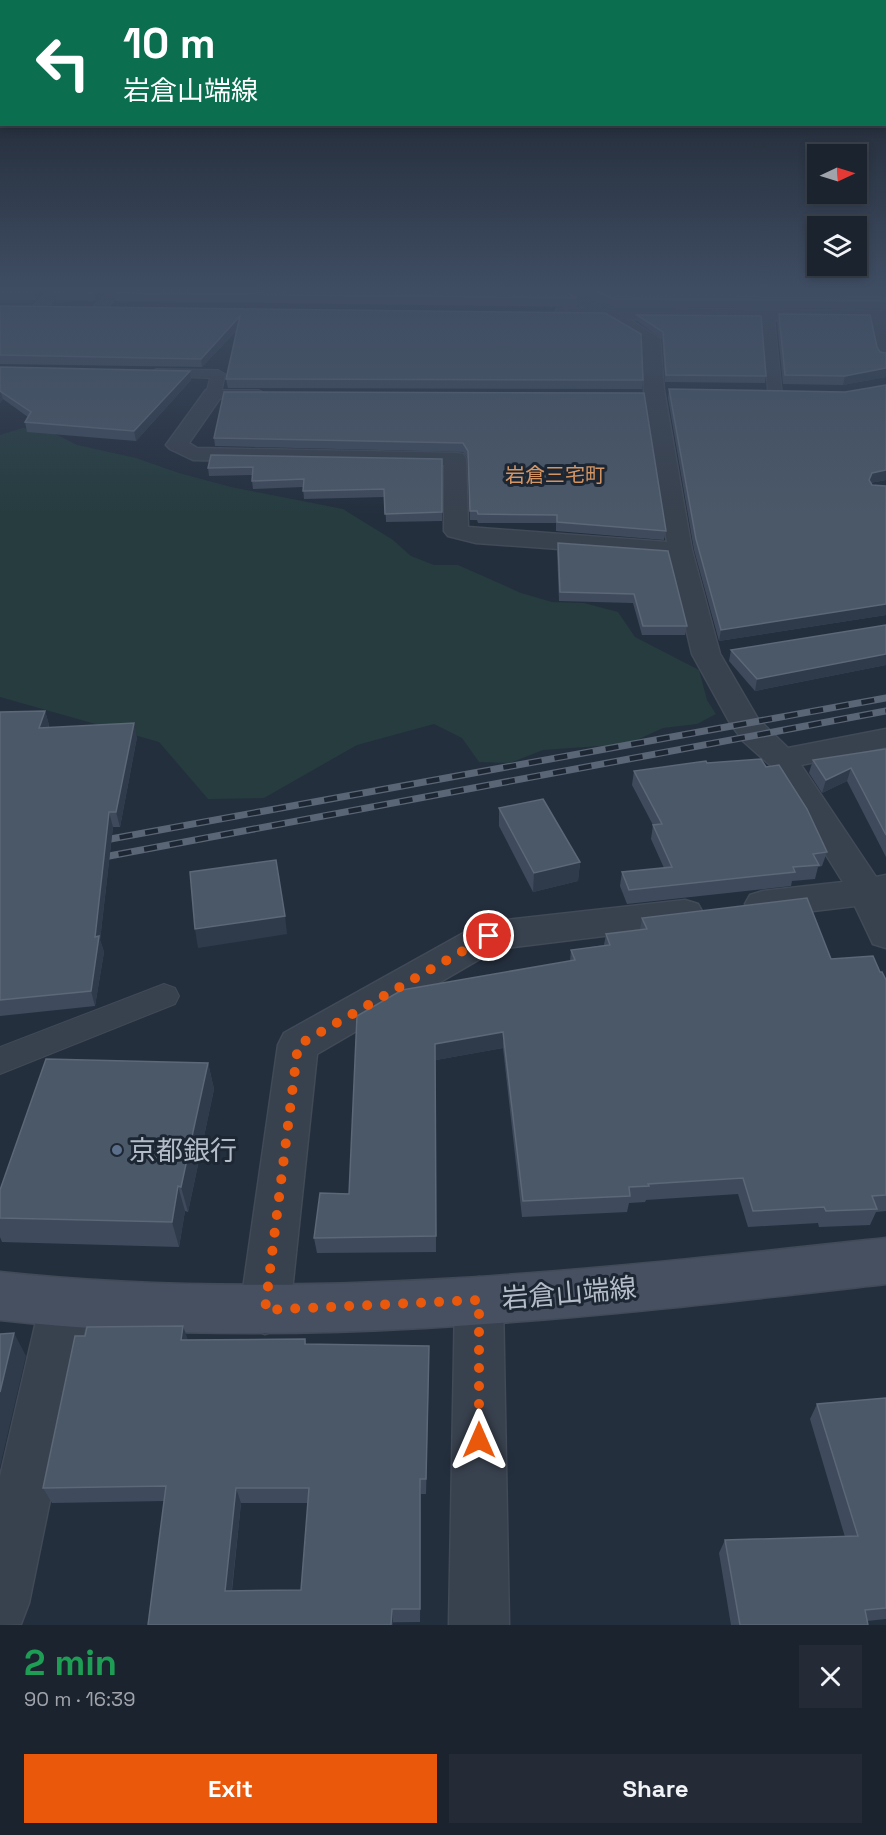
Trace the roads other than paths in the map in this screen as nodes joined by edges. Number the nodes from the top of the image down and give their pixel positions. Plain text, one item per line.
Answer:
1 (654, 364) edge
2 (772, 364) edge
3 (138, 373) edge
4 (753, 393) edge
5 (775, 393) junction
6 (797, 393) edge
7 (213, 394) junction
8 (272, 394) edge
9 (680, 549) junction
10 (886, 738) edge
11 (782, 759) junction
12 (876, 890) edge
13 (886, 934) edge
14 (164, 996) dead end
15 (0, 1060) edge
16 (886, 1261) edge
17 (0, 1296) edge
18 (479, 1300) junction
19 (65, 1304) junction
20 (265, 1310) junction
21 (0, 1603) edge
22 (479, 1625) edge

1 - 9 street
2 - 5 lane
3 - 7 lane
4 - 5 street
5 - 6 street
7 - 8 lane
7 - 9 street
9 - 11 street
10 - 11 street
11 - 12 street
12 - 13 street
12 - 20 street
14 - 15 lane
16 - 18 main road, 岩倉山端線
17 - 19 main road, 岩倉山端線
18 - 20 main road, 岩倉山端線
18 - 22 street
19 - 20 main road, 岩倉山端線
19 - 21 street

